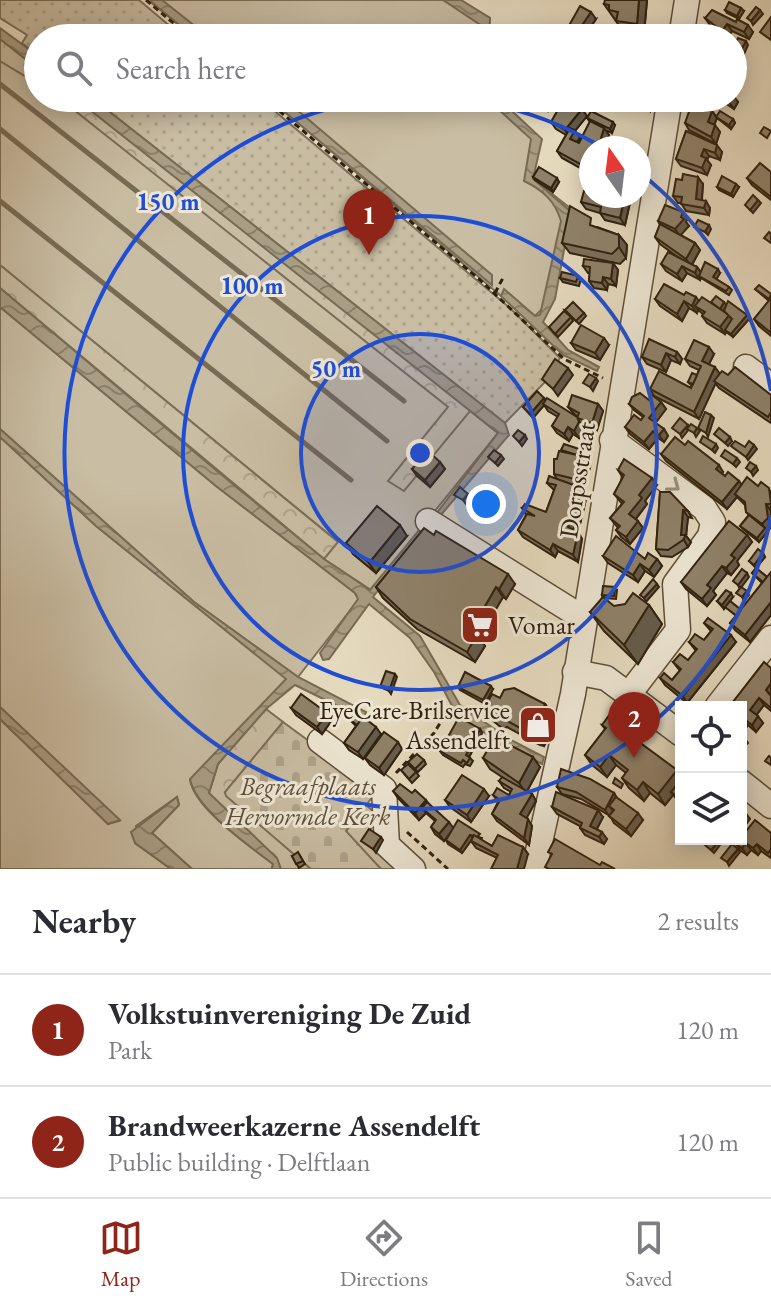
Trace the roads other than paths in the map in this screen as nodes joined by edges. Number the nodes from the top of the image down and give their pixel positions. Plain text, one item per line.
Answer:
1 (687, 0) edge
2 (683, 24) edge
3 (668, 112) edge
4 (612, 440) junction
5 (428, 521) dead end
6 (583, 618) junction
7 (771, 638) edge
8 (575, 672) junction
9 (629, 694) junction
10 (722, 701) edge
11 (675, 729) edge
12 (320, 741) dead end
13 (747, 787) edge
14 (771, 806) edge
15 (413, 869) edge
16 (534, 869) edge

1 - 2 street
3 - 4 street, Dorpsstraat
4 - 6 street, Dorpsstraat
4 -> 9 street
5 - 6 street
6 - 8 street, Dorpsstraat
7 - 10 street
8 - 9 street
8 - 16 street, Dorpsstraat
9 - 11 street
12 - 15 street
13 - 14 street

